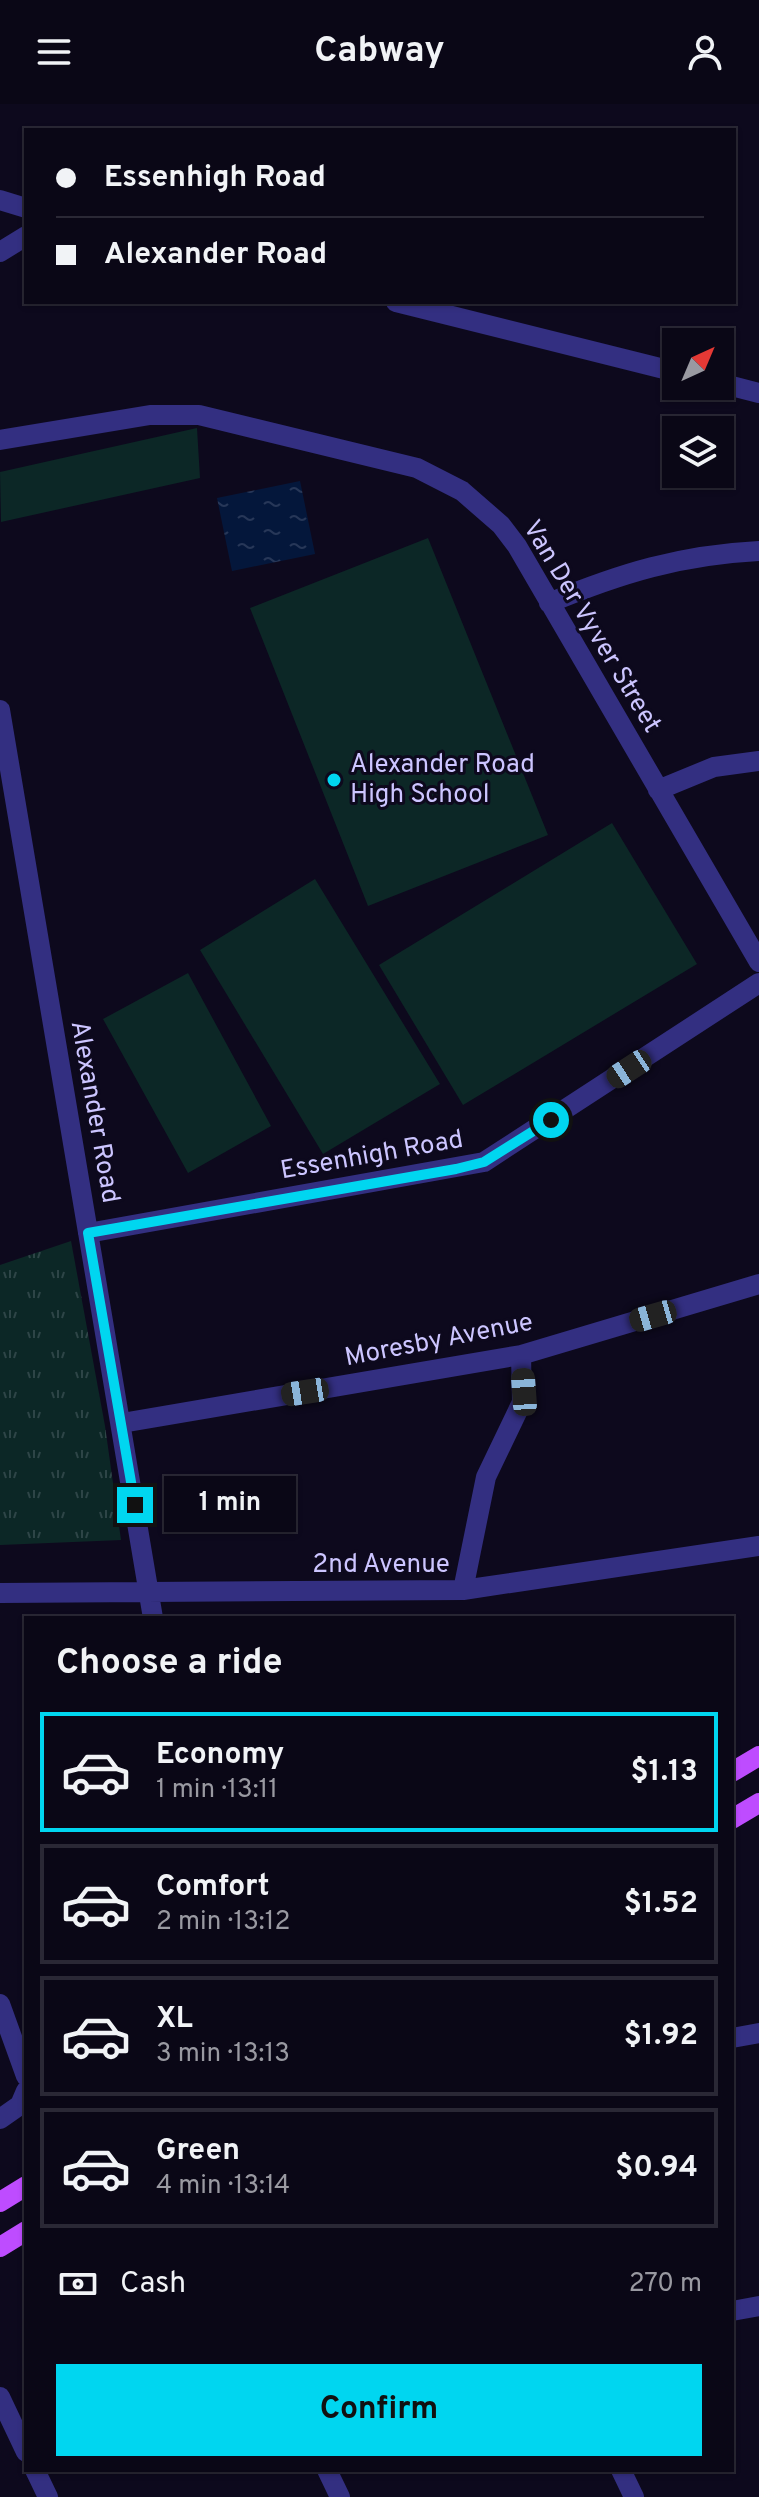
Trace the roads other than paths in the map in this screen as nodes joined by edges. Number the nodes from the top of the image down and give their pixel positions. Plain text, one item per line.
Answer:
1 (0, 200) edge
2 (24, 207) edge
3 (24, 237) edge
4 (0, 252) edge
5 (404, 304) edge
6 (662, 368) edge
7 (734, 387) edge
8 (759, 393) edge
9 (0, 440) edge
10 (759, 551) edge
11 (549, 603) junction
12 (0, 710) edge
13 (759, 761) edge
14 (658, 790) junction
15 (759, 962) edge
16 (759, 983) edge
17 (88, 1233) junction
18 (759, 1284) edge
19 (521, 1355) junction
20 (122, 1423) junction
21 (759, 1546) edge
22 (463, 1590) junction
23 (0, 1593) edge
24 (149, 1593) junction
25 (153, 1616) edge
26 (759, 1756) edge
27 (734, 1771) edge
28 (759, 1803) edge
29 (734, 1818) edge
30 (0, 2004) edge
31 (759, 2033) edge
32 (734, 2038) edge
33 (24, 2070) edge
34 (24, 2096) edge
35 (1, 2118) edge
36 (24, 2187) edge
37 (0, 2202) edge
38 (24, 2232) edge
39 (0, 2247) edge
40 (759, 2306) edge
41 (734, 2311) edge
42 (0, 2397) edge
43 (23, 2441) edge
44 (36, 2472) edge
45 (328, 2472) edge
46 (622, 2472) edge
47 (48, 2497) edge
48 (340, 2497) edge
49 (634, 2497) edge

1 - 2 street
3 - 4 street
5 - 6 street
7 - 8 street
9 - 11 street, Van Der Vyver Street
10 - 11 street
11 - 14 street, Van Der Vyver Street
12 - 17 street, Alexander Road
13 - 14 street
14 - 15 street, Van Der Vyver Street
16 - 17 street, Essenhigh Road
17 - 20 street, Alexander Road
18 - 19 street, Moresby Avenue
19 - 20 street, Moresby Avenue
19 - 22 street
20 - 24 street, Alexander Road
21 - 22 street, 2nd Avenue
22 - 24 street, 2nd Avenue
23 - 24 street, 2nd Avenue
24 - 25 street, Alexander Road
26 - 27 main road
28 - 29 main road
30 - 33 street
31 - 32 street
34 - 35 street
36 - 37 main road
38 - 39 main road
40 - 41 street
42 - 43 street
44 - 47 street
45 - 48 street
46 - 49 street

